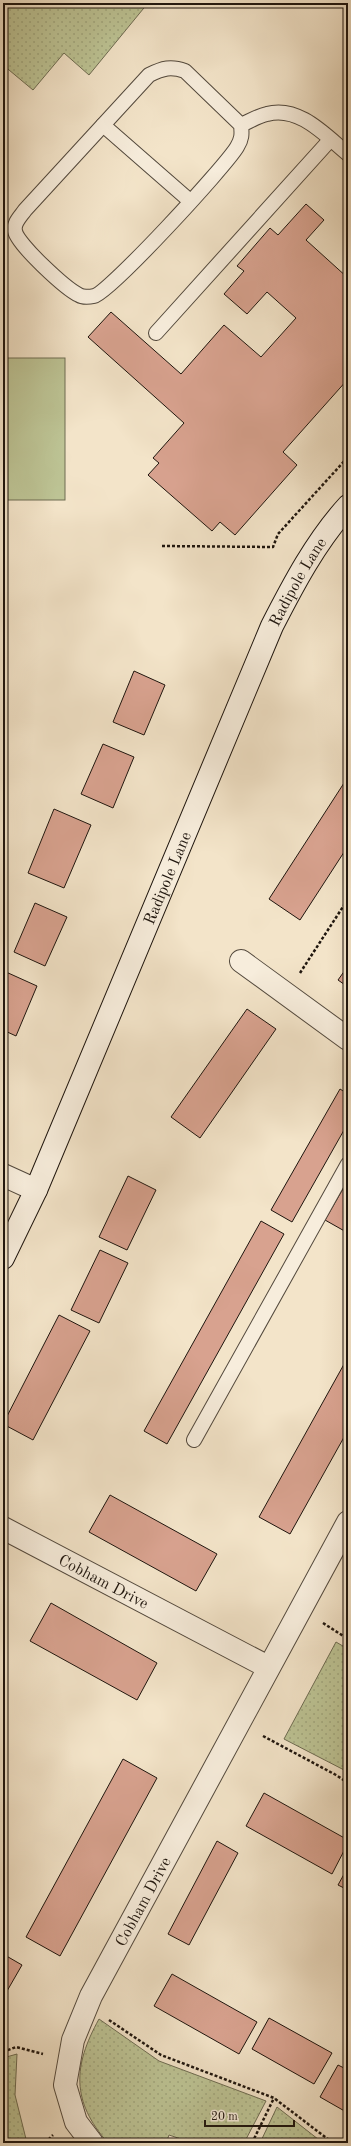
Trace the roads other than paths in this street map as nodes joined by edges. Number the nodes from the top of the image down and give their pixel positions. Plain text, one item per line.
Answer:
1 (241, 124) junction
2 (103, 125) junction
3 (330, 140) junction
4 (348, 154) edge
5 (190, 201) junction
6 (156, 333) dead end
7 (348, 506) edge
8 (241, 961) dead end
9 (348, 1039) edge
10 (348, 1164) edge
11 (3, 1175) edge
12 (36, 1190) junction
13 (3, 1258) edge
14 (194, 1440) dead end
15 (348, 1522) edge
16 (3, 1528) edge
17 (268, 1667) junction
18 (92, 2143) edge

1 - 2 lane
1 - 3 lane
1 - 5 lane
2 - 5 lane
2 - 5 lane
3 - 4 lane
3 - 6 lane
7 - 12 street, Radipole Lane
8 - 9 street
10 - 14 lane
11 - 12 street
12 - 13 street, Radipole Lane
15 - 17 street, Cobham Drive
16 - 17 street, Cobham Drive
17 - 18 street, Cobham Drive

